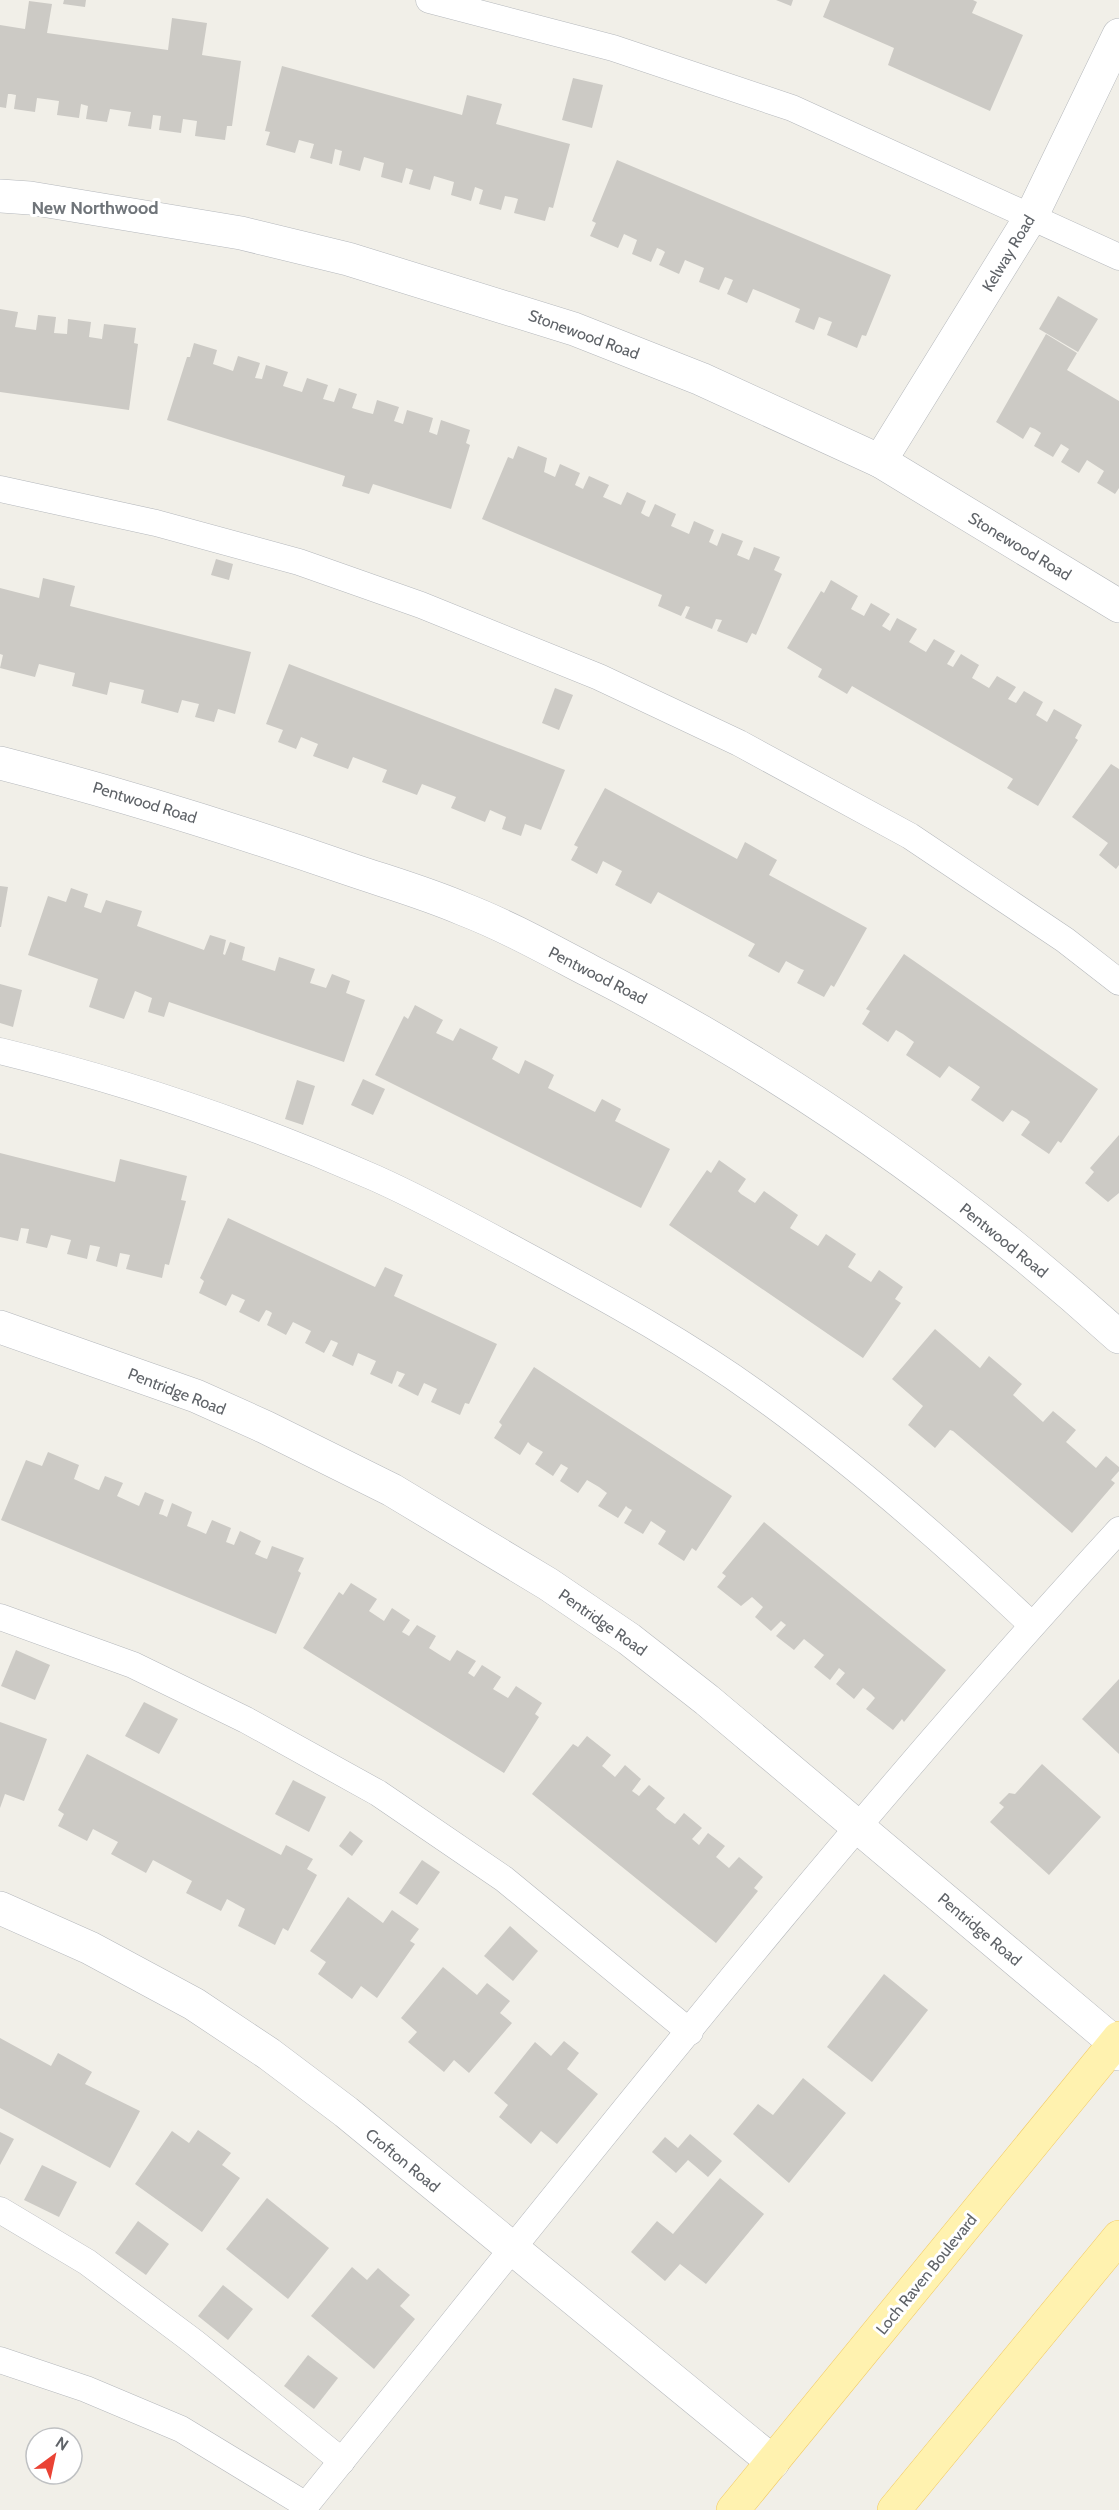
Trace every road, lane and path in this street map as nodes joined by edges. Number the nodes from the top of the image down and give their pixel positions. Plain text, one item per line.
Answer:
1 (429, 0) edge
2 (1119, 35) edge
3 (0, 196) edge
4 (1032, 215) junction
5 (1119, 257) edge
6 (880, 461) junction
7 (0, 489) edge
8 (1119, 606) edge
9 (0, 763) edge
10 (1119, 982) edge
11 (0, 1051) edge
12 (0, 1327) edge
13 (1119, 1337) edge
14 (1119, 1530) edge
15 (0, 1617) edge
16 (1032, 1624) junction
17 (858, 1825) junction
18 (0, 1908) edge
19 (690, 2032) junction
20 (1118, 2045) edge
21 (0, 2210) edge
22 (1119, 2237) edge
23 (513, 2249) junction
24 (0, 2360) edge
25 (342, 2461) junction
26 (773, 2462) junction
27 (304, 2507) edge
28 (734, 2510) edge
29 (894, 2510) edge

1 - 4 lane
2 - 4 street, Kelway Road
3 - 6 street, Stonewood Road
4 - 5 lane
4 - 6 street, Kelway Road
6 - 8 street, Stonewood Road
7 - 10 lane
9 - 13 street, Pentwood Road
11 - 16 lane
12 - 17 street, Pentridge Road
14 - 16 lane
15 - 19 lane
16 - 17 lane
17 - 19 lane
17 - 20 street, Pentridge Road
18 - 23 street, Crofton Road
19 - 23 lane
20 - 26 main road, Loch Raven Boulevard
21 - 25 lane
22 - 29 main road
23 - 25 lane
23 - 26 street, Crofton Road
24 - 27 lane
25 - 27 lane
26 - 28 main road, Loch Raven Boulevard

